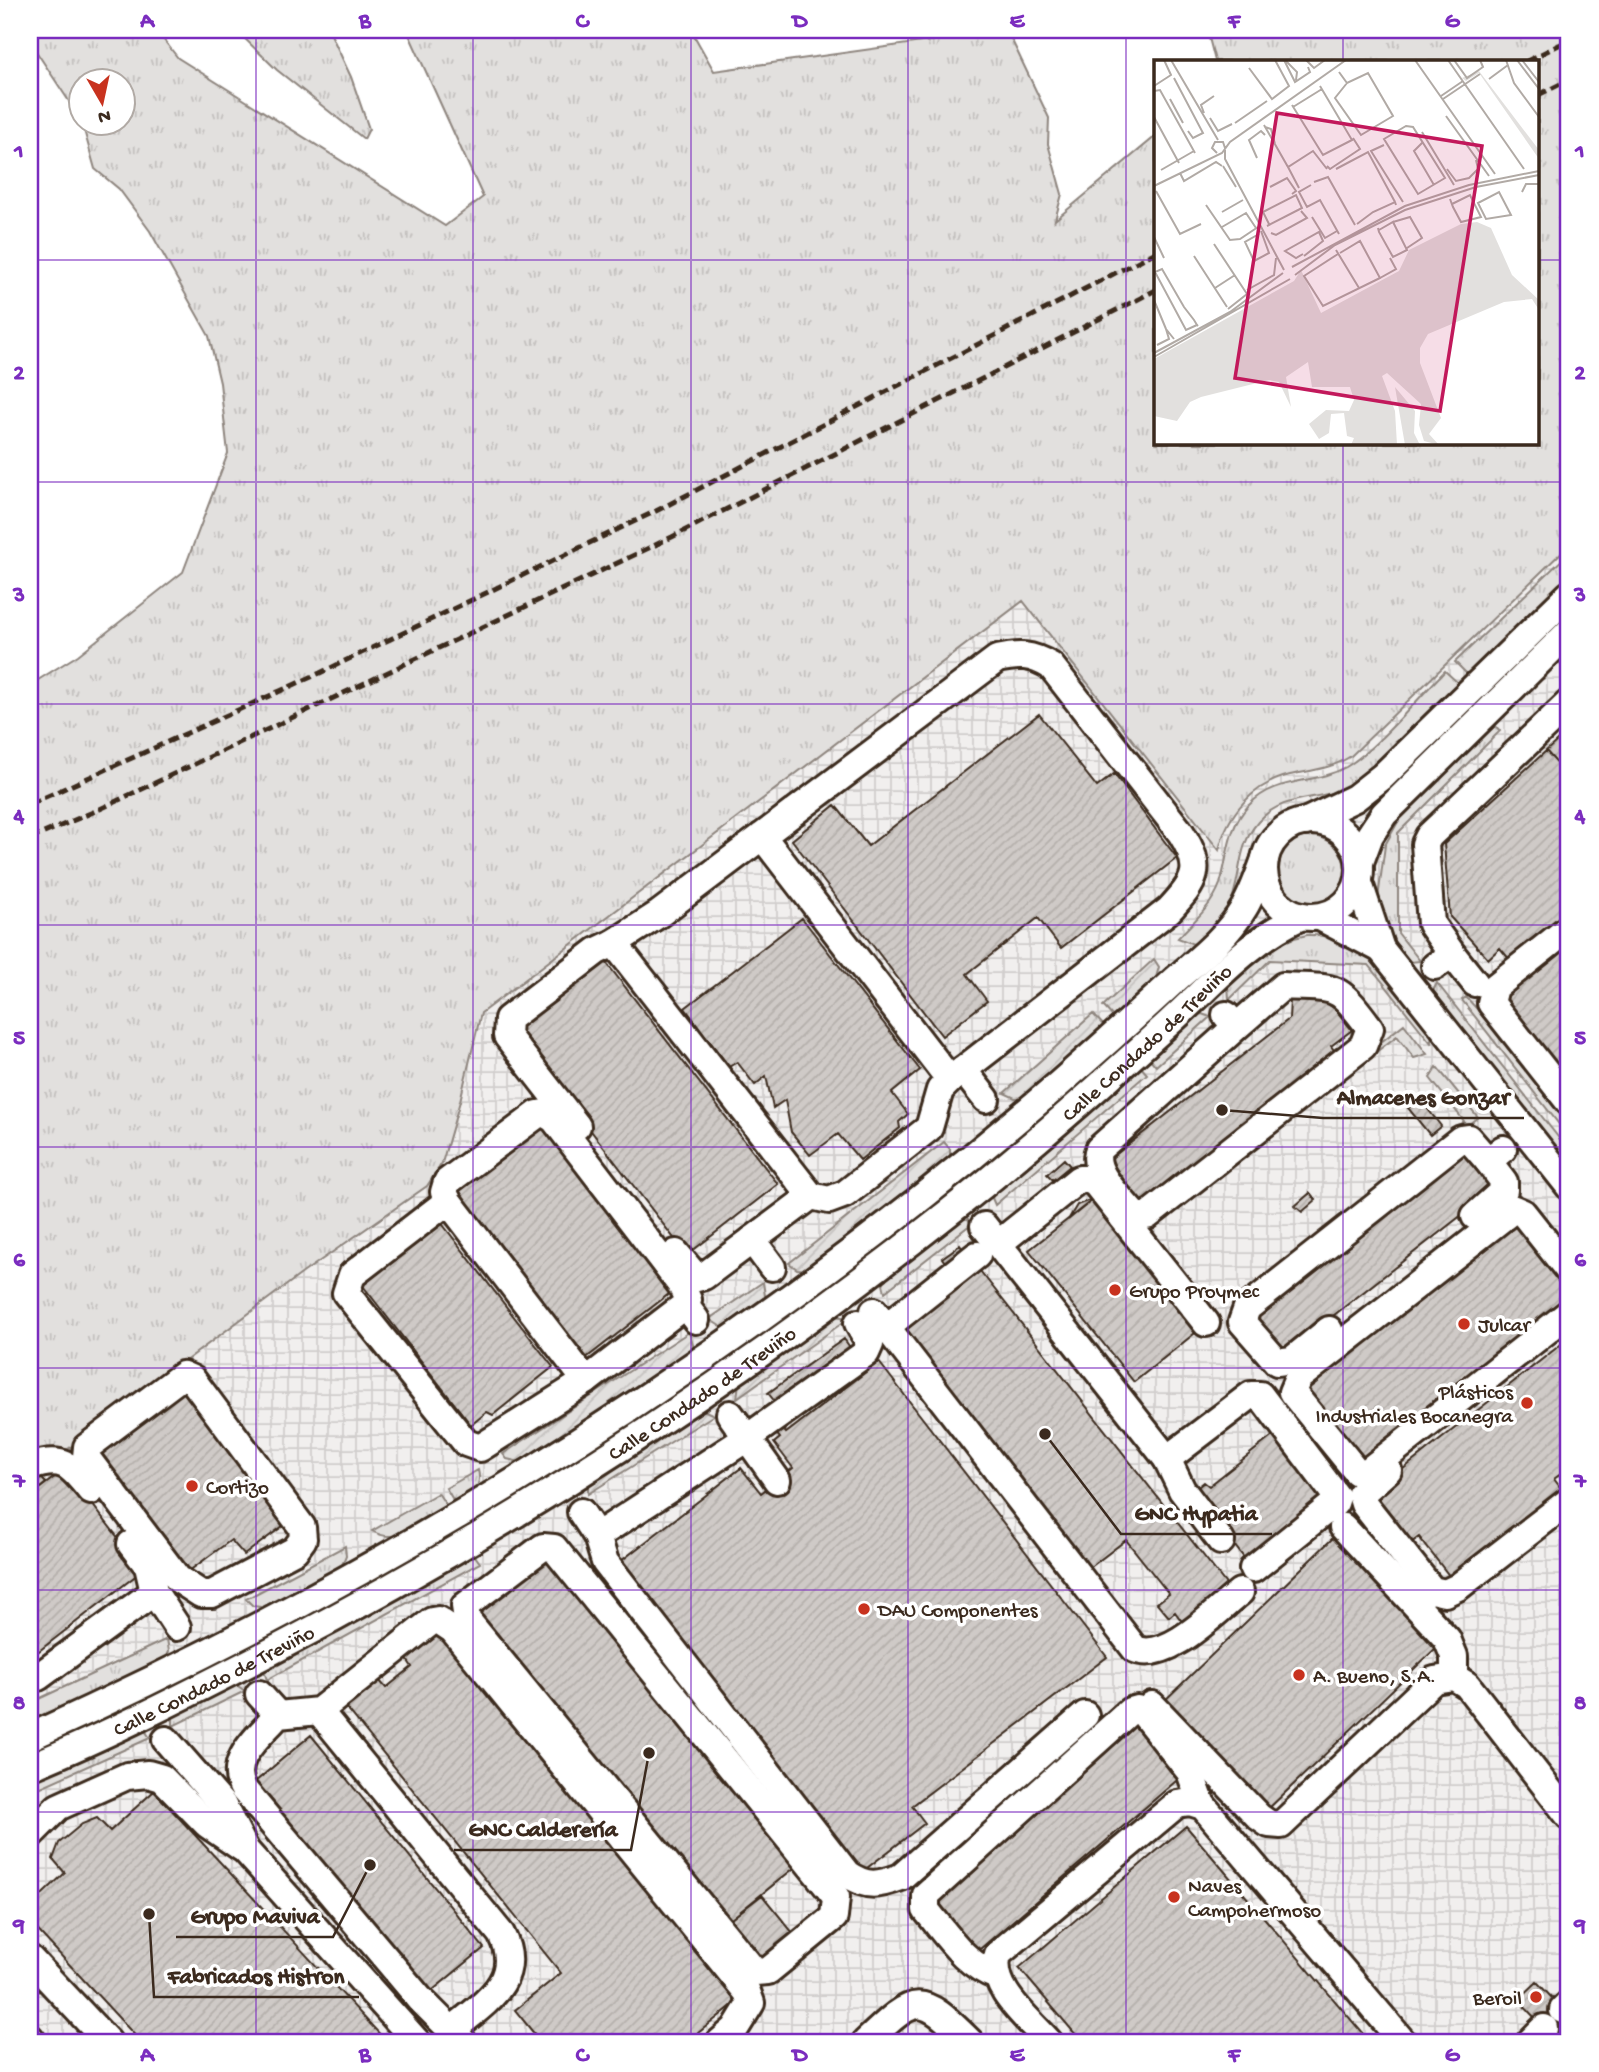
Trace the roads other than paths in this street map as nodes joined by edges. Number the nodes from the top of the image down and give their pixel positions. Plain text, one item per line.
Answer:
1 (1569, 595) edge
2 (1569, 632) edge
3 (1558, 705) edge
4 (1305, 822) junction
5 (762, 836) junction
6 (1265, 859) junction
7 (1359, 872) junction
8 (1311, 917) junction
9 (1569, 928) edge
10 (614, 943) junction
11 (1381, 949) junction
12 (1475, 983) dead end
13 (1231, 1021) joint
14 (957, 1075) junction
15 (986, 1100) dead end
16 (1569, 1102) edge
17 (1495, 1155) joint
18 (1569, 1186) edge
19 (811, 1196) junction
20 (447, 1201) junction
21 (752, 1240) junction
22 (986, 1242) junction
23 (772, 1267) dead end
24 (1569, 1271) edge
25 (1569, 1313) edge
26 (873, 1320) junction
27 (1206, 1323) dead end
28 (1569, 1329) edge
29 (586, 1381) junction
30 (730, 1414) dead end
31 (747, 1437) junction
32 (1167, 1459) junction
33 (30, 1467) edge
34 (778, 1480) dead end
35 (1569, 1501) edge
36 (581, 1512) dead end
37 (1343, 1527) dead end
38 (597, 1536) junction
39 (1221, 1541) dead end
40 (533, 1547) joint
41 (1253, 1569) dead end
42 (154, 1592) junction
43 (1240, 1592) dead end
44 (228, 1593) joint
45 (177, 1627) dead end
46 (30, 1677) edge
47 (1454, 1677) junction
48 (259, 1694) dead end
49 (1152, 1705) dead end
50 (319, 1711) junction
51 (278, 1715) junction
52 (1085, 1715) dead end
53 (30, 1737) edge
54 (166, 1740) dead end
55 (30, 1767) edge
56 (1202, 1805) junction
57 (1569, 1816) edge
58 (30, 1835) edge
59 (246, 1851) junction
60 (30, 1959) edge
61 (996, 1976) junction
62 (457, 2036) edge
63 (30, 2038) edge
64 (33, 2042) edge
65 (108, 2042) edge
66 (417, 2042) edge
67 (720, 2042) edge
68 (866, 2042) edge
69 (970, 2042) edge
70 (1049, 2042) edge
71 (1403, 2042) edge

1 - 4 street
2 - 7 street
3 - 12 street
4 - 6 street
4 - 7 street
5 - 10 street
5 - 14 street
5 - 14 street
6 - 8 street
6 - 53 street, Calle Condado de Treviño
7 - 8 street
7 - 11 street
8 - 11 street
8 - 55 street, Calle Condado de Treviño
9 - 16 street
10 - 19 street
10 - 21 street
11 - 18 street
13 - 13 street
14 - 15 street
14 - 19 street
17 - 17 street
19 - 21 street
20 - 29 street
20 - 29 street
20 - 29 street
21 - 23 street
22 - 26 street
22 - 27 street
22 - 32 street
24 - 25 street
26 - 31 street
26 - 43 street
28 - 35 street
30 - 31 street
31 - 34 street
31 - 38 street
32 - 39 street
32 - 41 street
33 - 42 street
36 - 38 street
37 - 47 street
38 - 52 street
40 - 40 street
42 - 45 street
42 - 46 street
44 - 44 street
47 - 49 street
47 - 57 street
48 - 51 street
50 - 51 street
50 - 62 street
50 - 67 street
51 - 62 street
54 - 59 street
56 - 61 street
56 - 61 street
56 - 71 street
58 - 59 street
59 - 66 street
60 - 65 street
61 - 70 street
63 - 64 street
68 - 69 street

